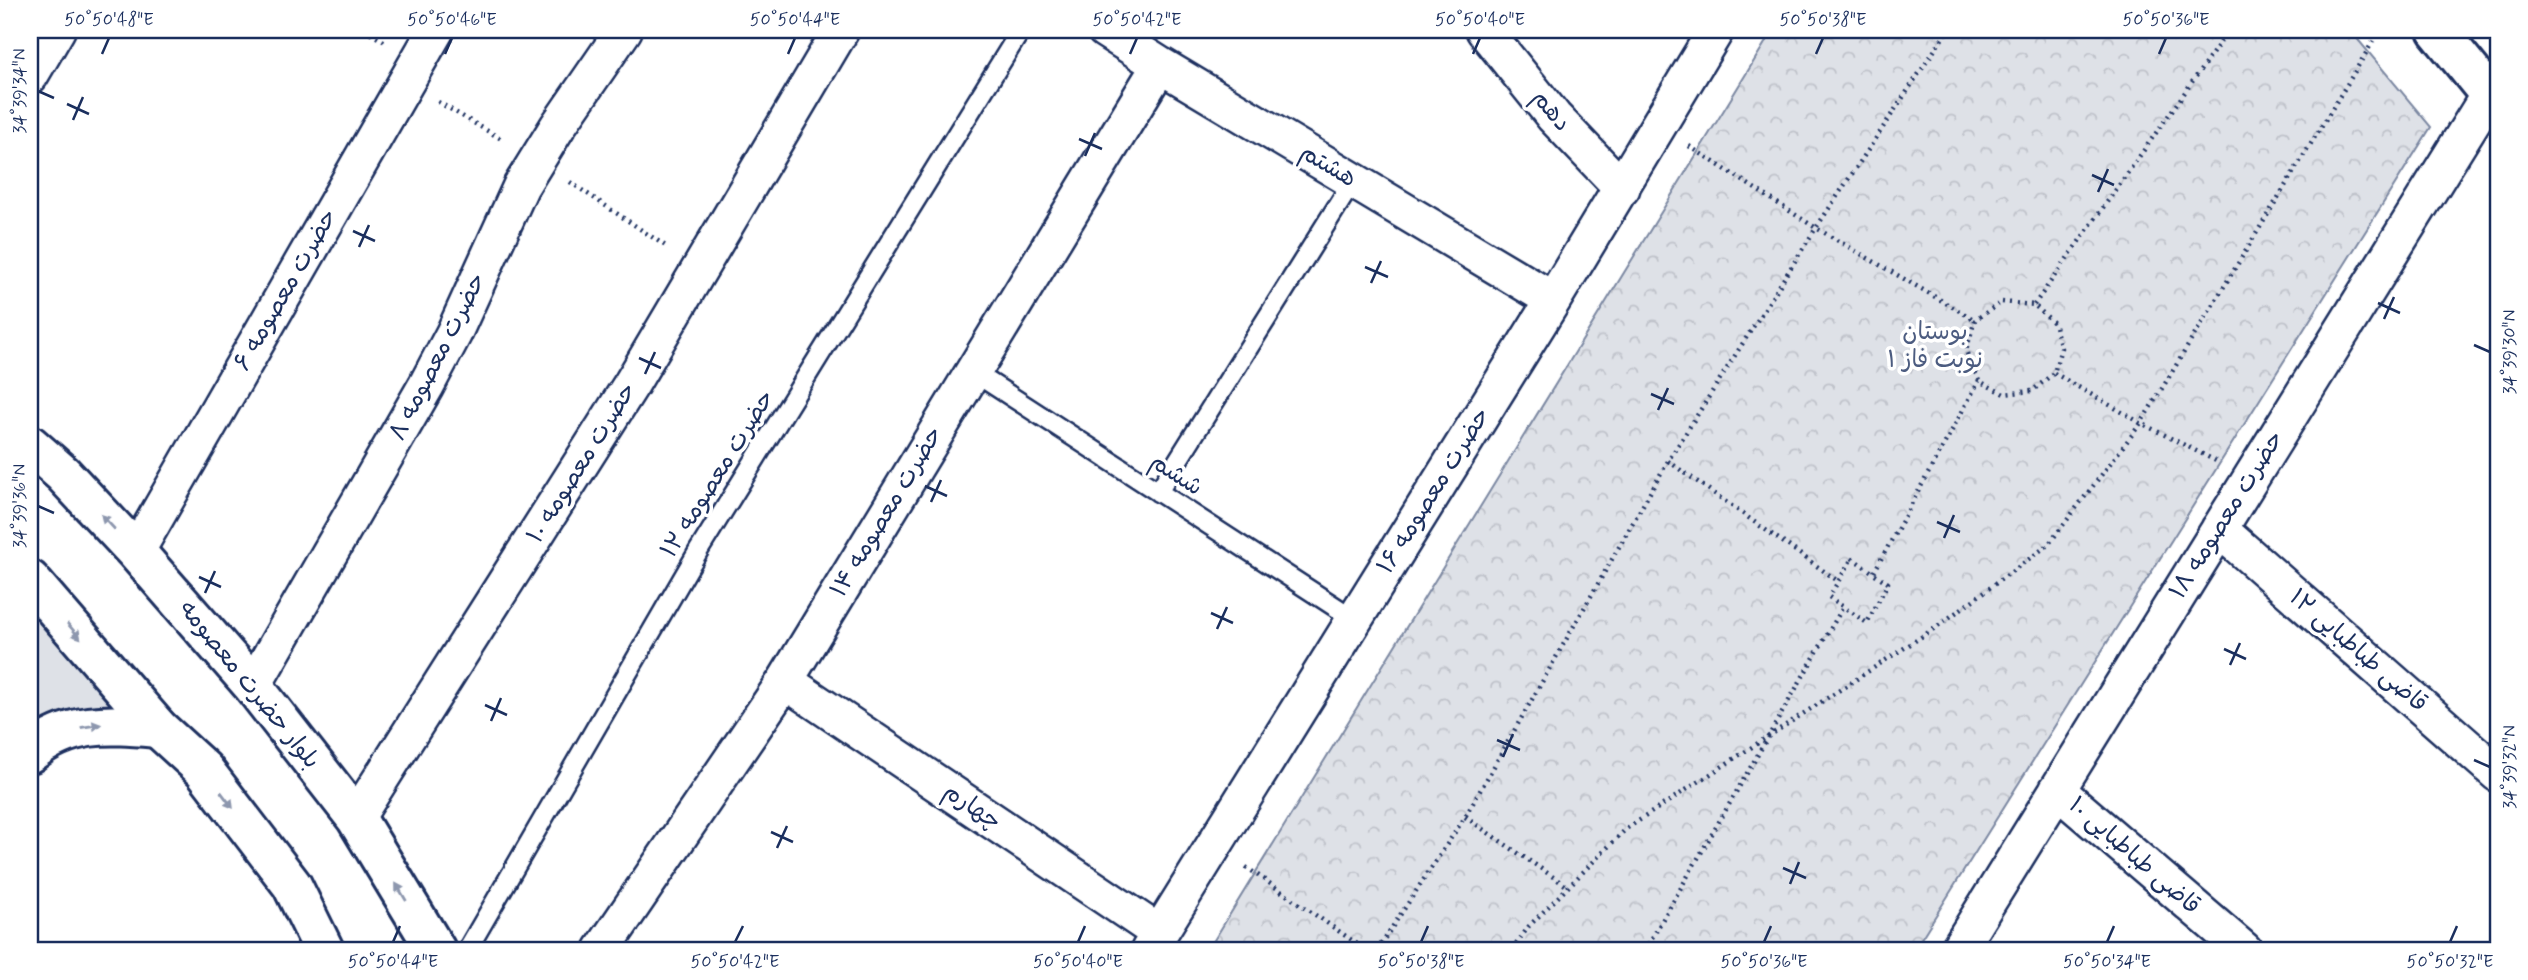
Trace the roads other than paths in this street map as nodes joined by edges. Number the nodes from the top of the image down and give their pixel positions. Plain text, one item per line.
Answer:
1 (57, 30) edge
2 (436, 30) edge
3 (624, 30) edge
4 (841, 30) edge
5 (1020, 30) edge
6 (1105, 30) edge
7 (1484, 30) edge
8 (1716, 30) edge
9 (2437, 30) edge
10 (1160, 65) junction
11 (30, 76) edge
12 (2495, 93) edge
13 (1353, 181) junction
14 (1622, 188) junction
15 (1553, 300) junction
16 (972, 370) junction
17 (30, 445) edge
18 (1158, 492) junction
19 (2219, 529) junction
20 (136, 552) junction
21 (30, 580) edge
22 (1354, 619) junction
23 (785, 681) junction
24 (253, 686) junction
25 (158, 728) junction
26 (30, 753) edge
27 (2498, 774) edge
28 (2057, 790) junction
29 (356, 818) junction
30 (1154, 942) edge
31 (324, 950) edge
32 (436, 950) edge
33 (467, 950) edge
34 (602, 950) edge
35 (1958, 950) edge
36 (2244, 950) edge

1 - 11 street
2 - 20 street, حضرت معصومه ۶
3 - 24 street, حضرت معصومه ۸
4 - 29 street, حضرت معصومه ۱۰
5 - 33 lane, حضرت معصومه ۱۲
6 - 10 street, هشتم
7 - 14 street, دهم
8 - 14 street, حضرت معصومه ۱۶
9 - 12 main road
10 - 13 street, هشتم
10 - 16 street, حضرت معصومه ۱۴
12 - 19 street, حضرت معصومه ۱۸
13 - 15 street, هشتم
13 - 18 lane
14 - 15 street, حضرت معصومه ۱۶
15 - 22 street, حضرت معصومه ۱۶
16 - 18 lane, ششم
16 - 23 street, حضرت معصومه ۱۴
20 -> 17 main road, بلوار حضرت معصومه
18 - 22 lane, ششم
19 - 27 street, قاضی طباطبایی ۱۲
19 - 28 street, حضرت معصومه ۱۸
20 - 24 main road, بلوار حضرت معصومه
21 -> 25 main road
22 - 30 street, حضرت معصومه ۱۶
23 - 30 street, چهارم
23 - 34 street, حضرت معصومه ۱۴
24 - 29 main road, بلوار حضرت معصومه
26 -> 25 main road
25 -> 31 main road
28 - 35 street, حضرت معصومه ۱۸
28 - 36 street, قاضی طباطبایی ۱۰
32 -> 29 main road, بلوار حضرت معصومه

